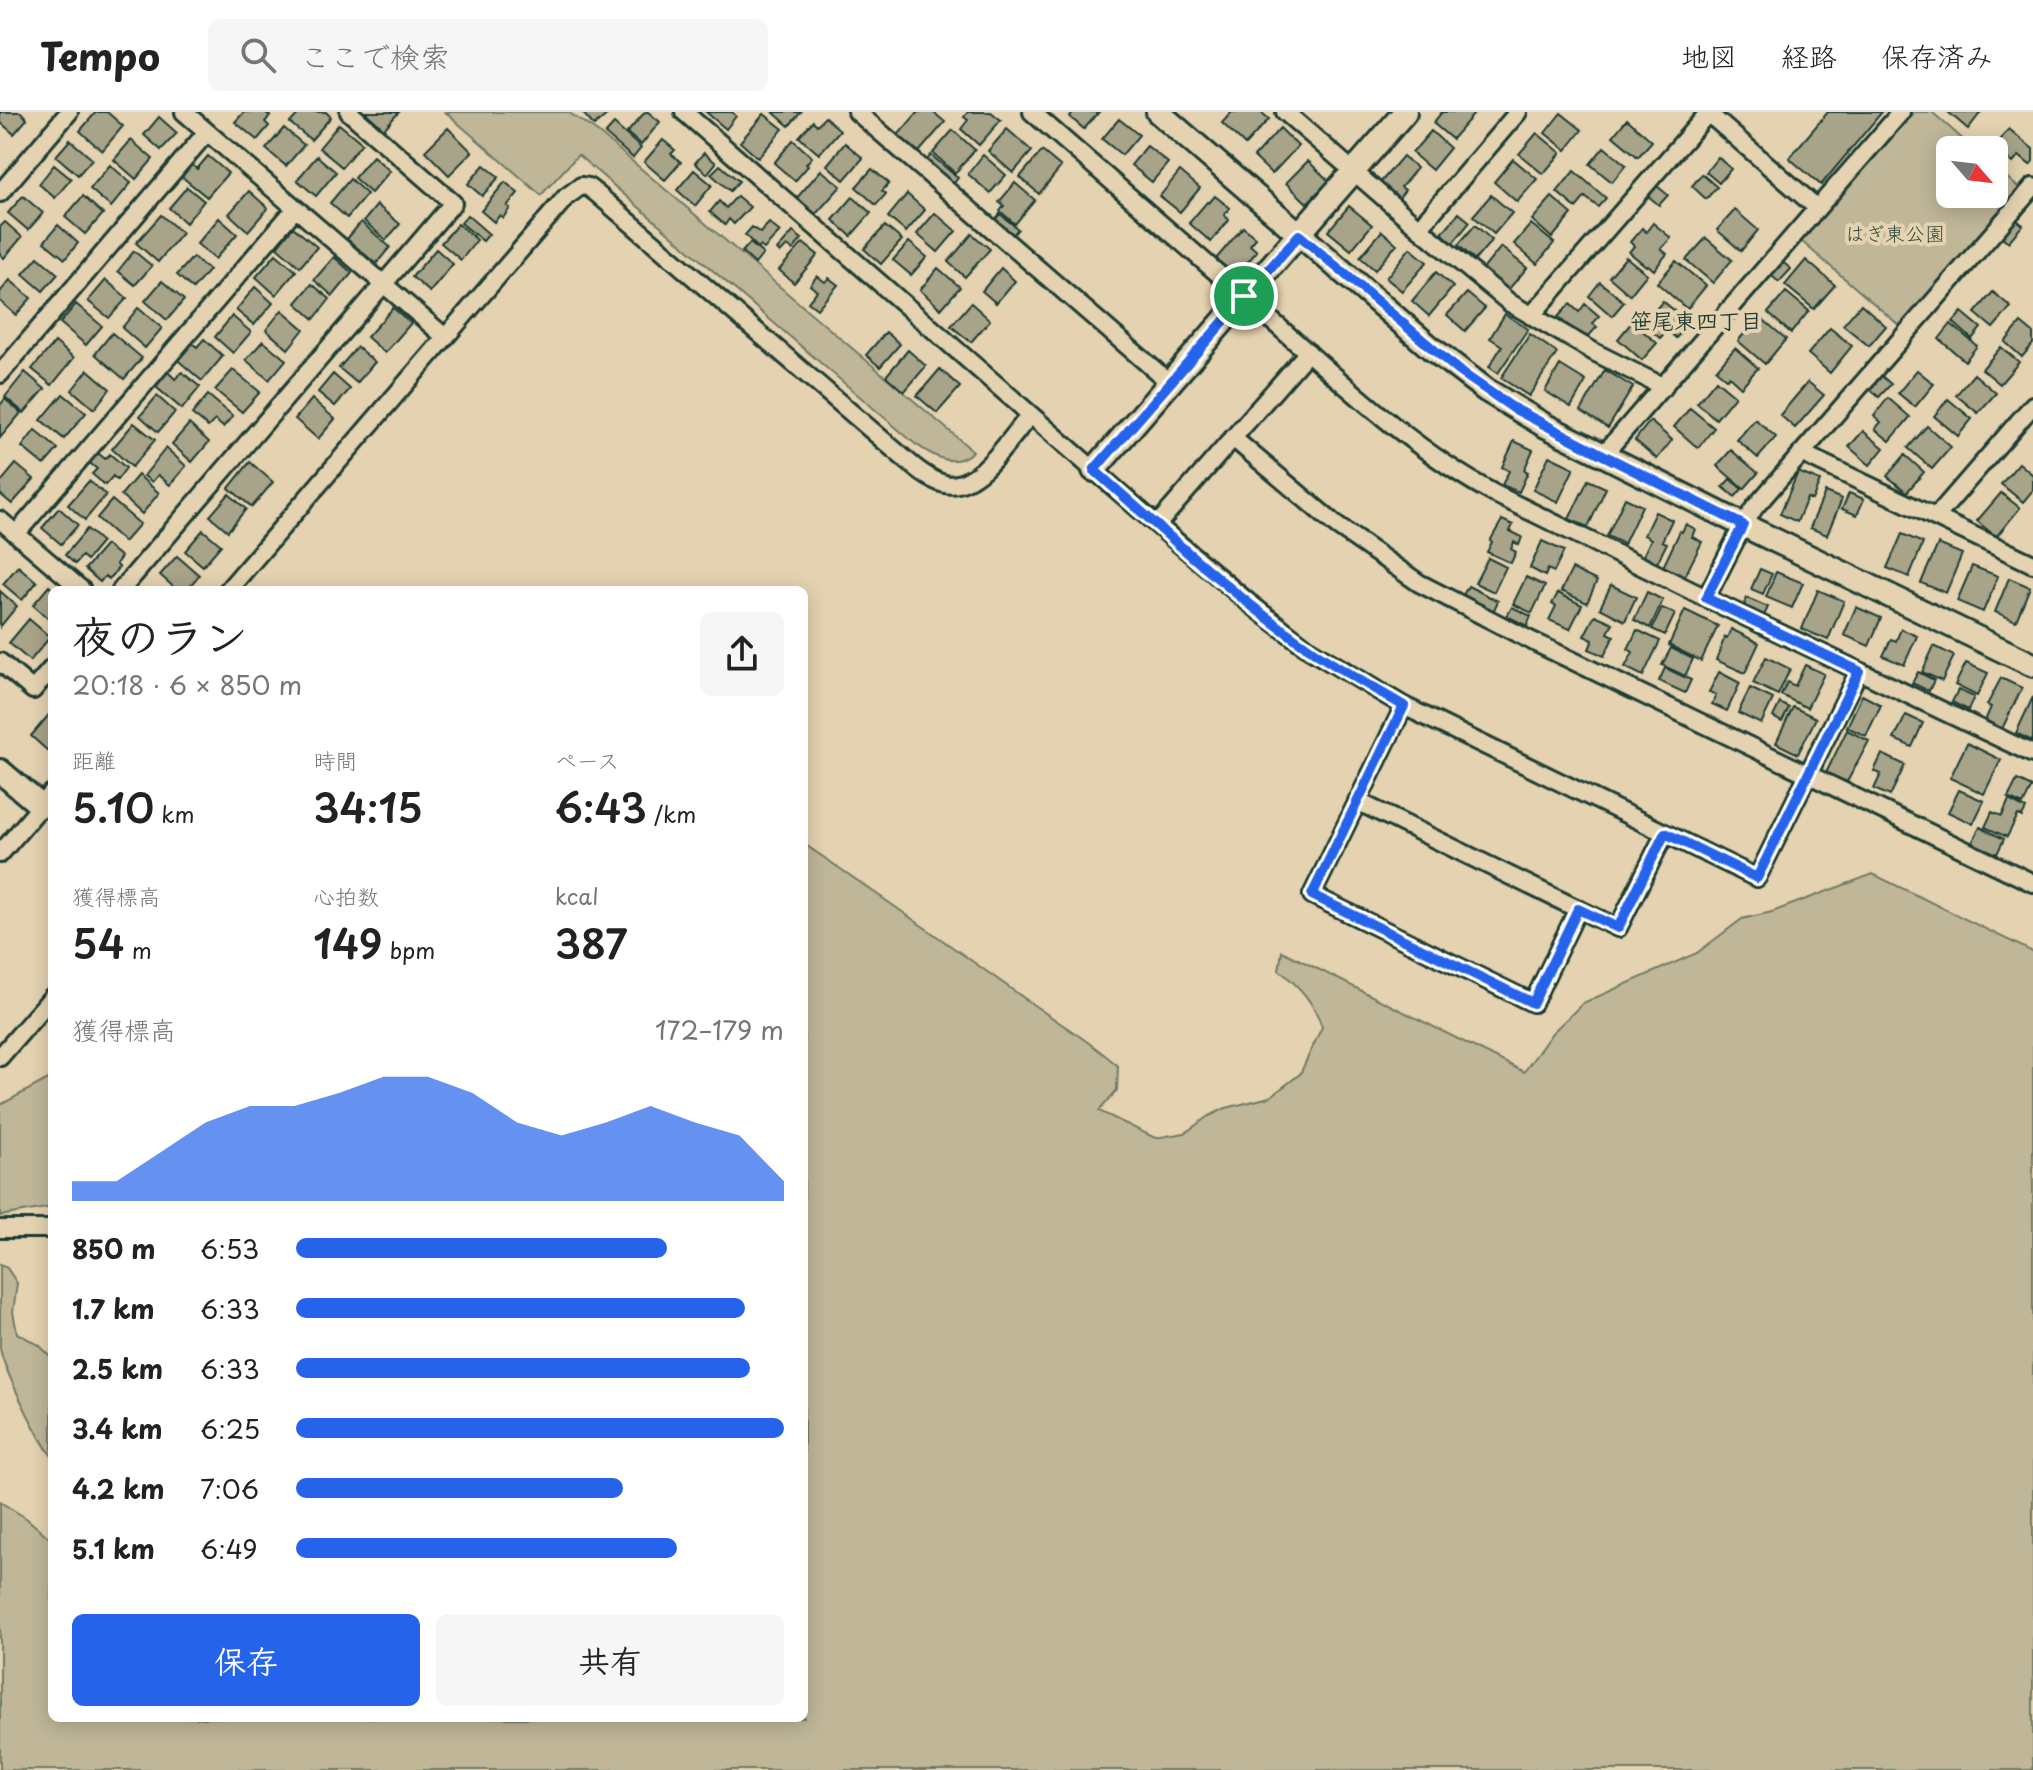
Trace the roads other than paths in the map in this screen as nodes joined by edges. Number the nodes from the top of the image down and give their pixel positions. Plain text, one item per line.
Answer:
1 (69, 112) edge
2 (184, 112) edge
3 (349, 112) edge
4 (857, 112) edge
5 (1032, 112) edge
6 (1158, 112) edge
7 (1285, 112) edge
8 (1405, 112) edge
9 (1518, 112) edge
10 (1901, 112) edge
11 (688, 113) edge
12 (1709, 113) edge
13 (207, 132) junction
14 (1353, 172) junction
15 (2033, 187) edge
16 (0, 193) edge
17 (1817, 208) junction
18 (295, 209) junction
19 (1419, 228) junction
20 (1299, 235) junction
21 (384, 285) junction
22 (1244, 296) junction
23 (1531, 316) junction
24 (445, 337) junction
25 (1308, 352) junction
26 (0, 374) edge
27 (1170, 383) junction
28 (1664, 387) junction
29 (2033, 405) edge
30 (1030, 415) junction
31 (1233, 438) junction
32 (1801, 453) junction
33 (1603, 455) junction
34 (1094, 470) junction
35 (1936, 517) junction
36 (0, 520) edge
37 (1157, 525) junction
38 (1743, 525) junction
39 (16, 534) junction
40 (2033, 564) edge
41 (77, 586) edge
42 (124, 586) edge
43 (231, 586) edge
44 (1706, 598) junction
45 (0, 662) edge
46 (2033, 665) edge
47 (1859, 671) junction
48 (48, 673) edge
49 (1404, 706) junction
50 (2033, 754) edge
51 (0, 771) edge
52 (1809, 774) junction
53 (46, 800) edge
54 (1357, 801) junction
55 (1665, 833) junction
56 (0, 854) edge
57 (2033, 883) edge
58 (1578, 909) junction
59 (48, 1002) edge
60 (0, 1057) edge
61 (0, 1229) edge
62 (48, 1229) edge

1 - 16 street
2 - 13 street
3 - 21 street
4 - 27 street
5 - 22 street
6 - 20 street
7 - 14 street
8 - 14 street
9 - 19 street
10 - 17 street
11 - 30 street
12 - 17 street
12 - 23 street
13 - 18 street
13 - 26 street
14 - 19 street
14 - 20 street
15 - 32 street
17 - 28 street
18 - 21 street
18 - 39 street
19 - 23 street
20 - 22 street
20 - 33 street
21 - 24 street
21 - 42 street
22 - 25 street
22 - 27 street
23 - 28 street
24 - 30 street
24 - 43 street
25 - 31 street
25 - 44 street
27 - 34 street
28 - 33 street
29 - 35 street
30 - 34 street
31 - 37 street
31 - 52 street
32 - 35 street
32 - 38 street
33 - 38 street
34 - 37 street
35 - 40 street
36 - 39 street
37 - 49 street
38 - 44 street
38 - 46 street
39 - 41 street
44 - 47 street
45 - 48 street
47 - 50 street
47 - 52 street
49 - 54 street
49 - 55 street
51 - 53 street
52 - 55 street
52 - 57 street
53 - 56 street
54 - 58 street
54 - 58 street
55 - 58 street
59 - 60 street
61 - 62 street

